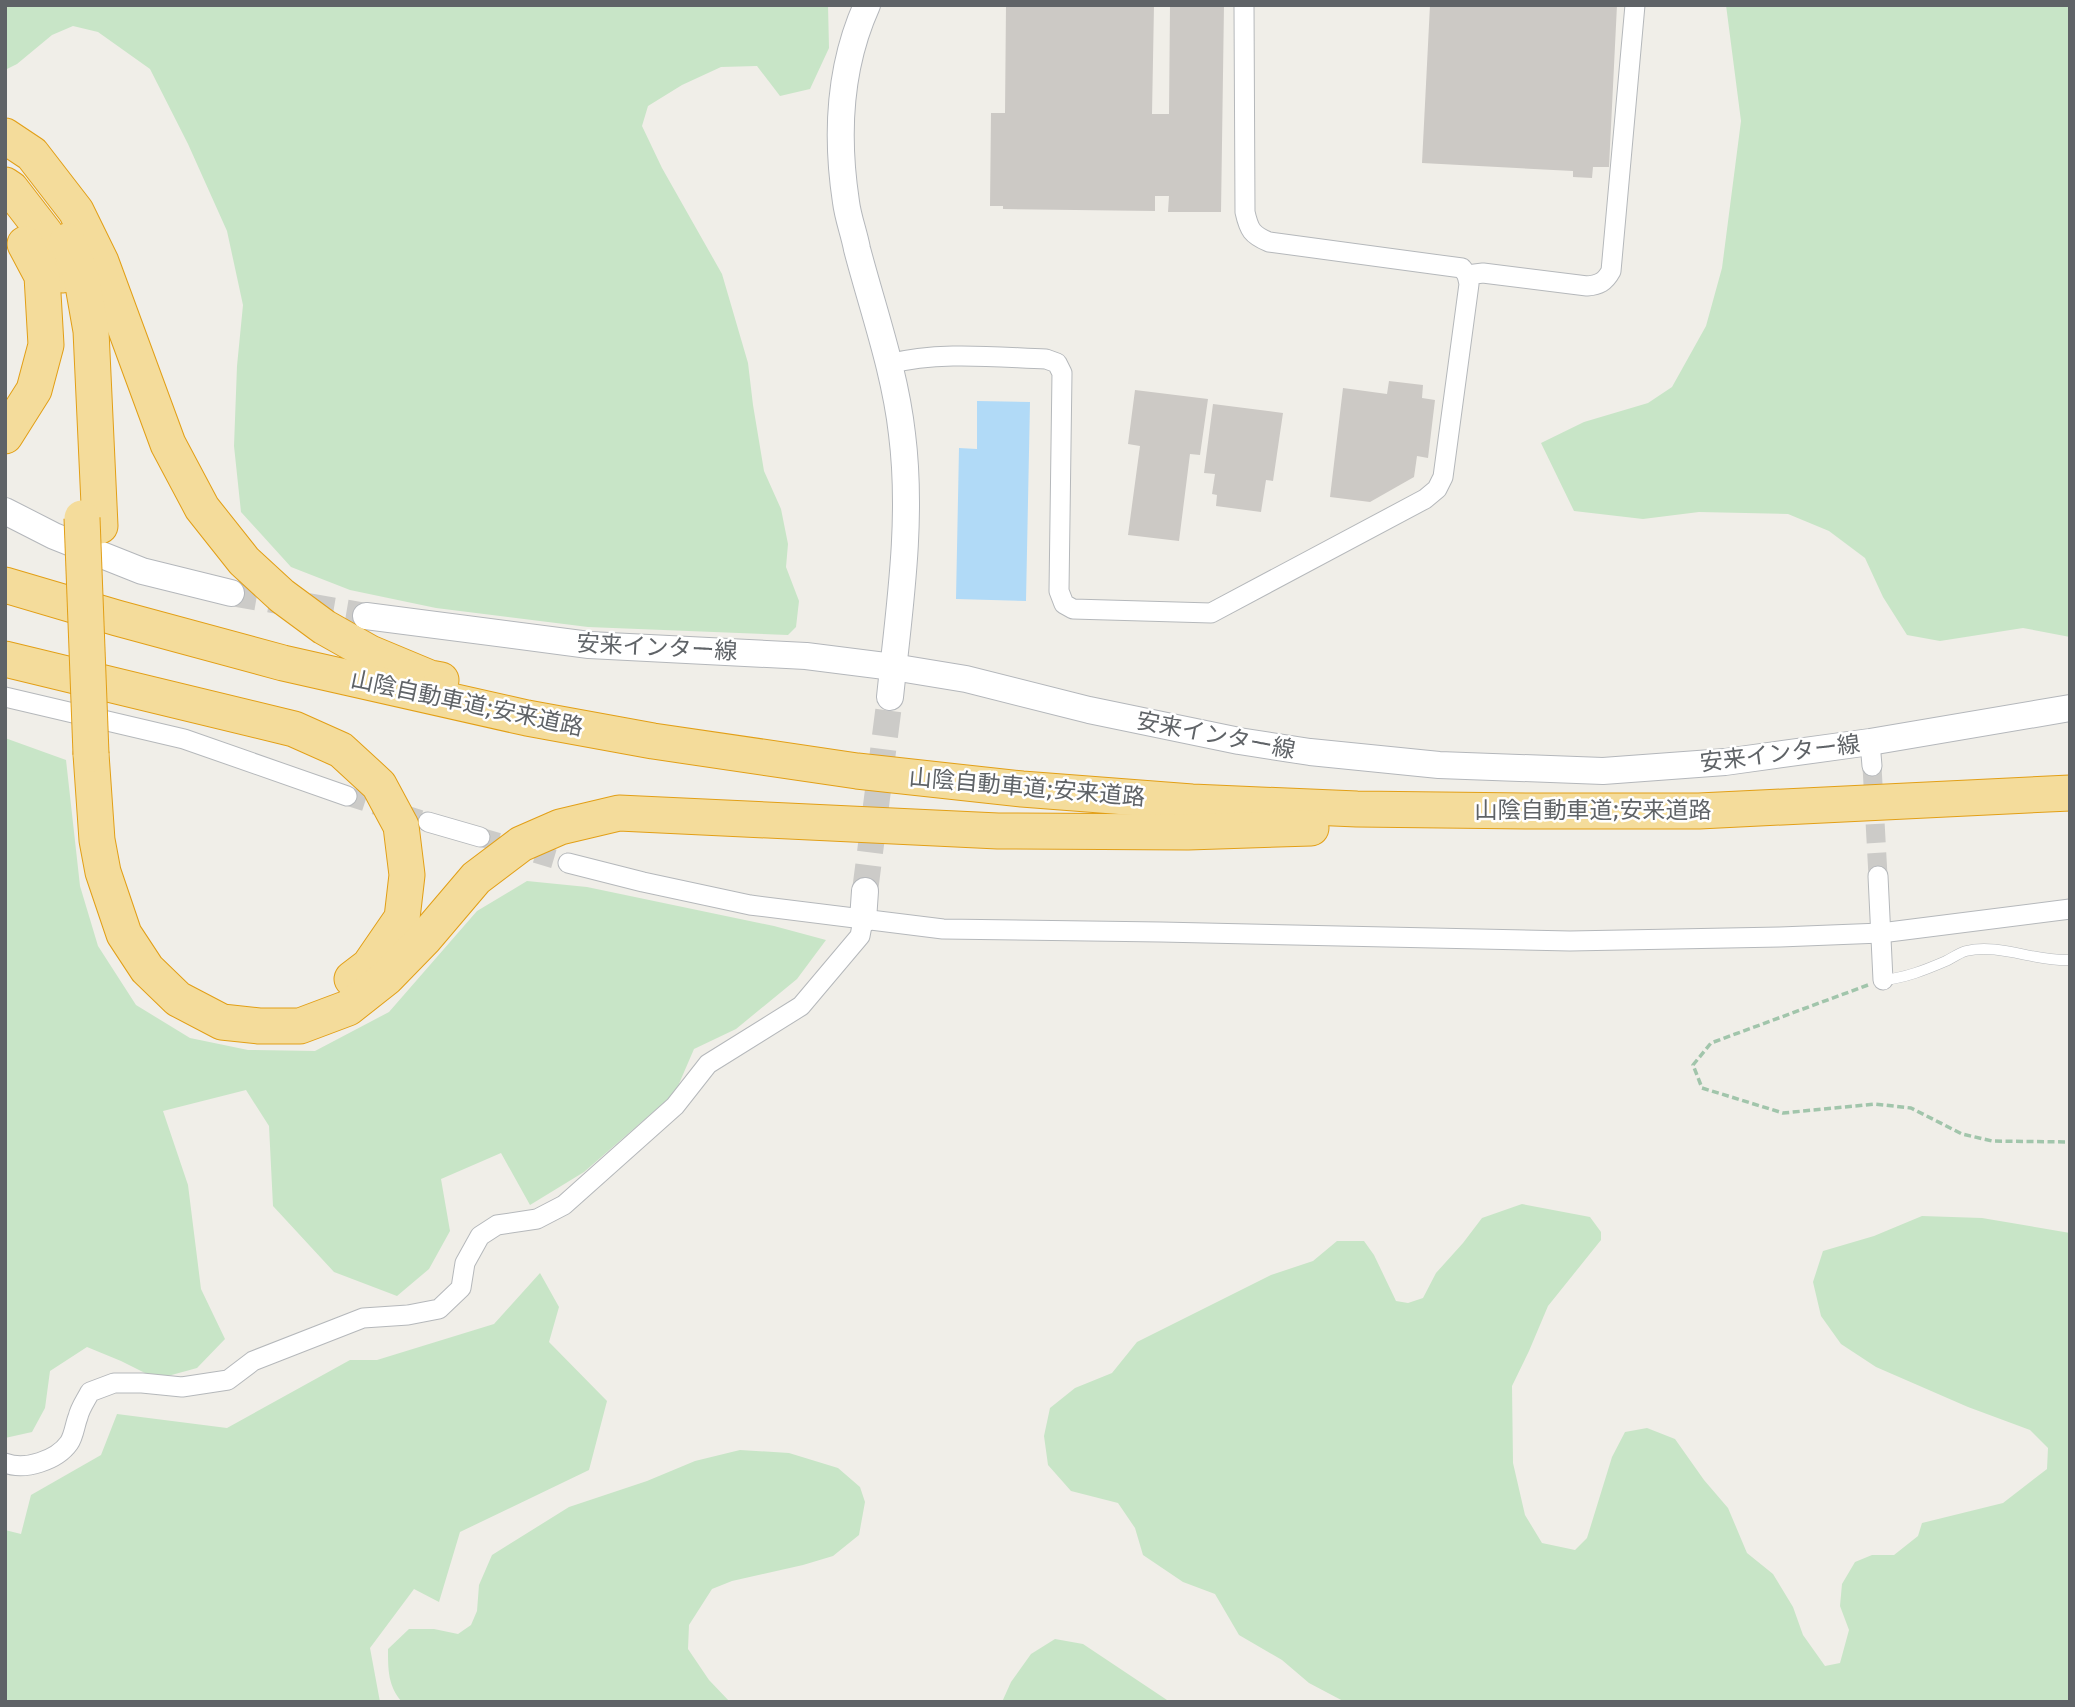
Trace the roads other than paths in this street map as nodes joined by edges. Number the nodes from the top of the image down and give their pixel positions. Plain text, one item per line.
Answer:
1 (867, 5) edge
2 (1244, 5) edge
3 (1635, 5) edge
4 (5, 136) edge
5 (5, 162) edge
6 (5, 185) edge
7 (5, 218) edge
8 (1467, 275) junction
9 (888, 364) junction
10 (5, 436) edge
11 (5, 511) edge
12 (91, 522) junction
13 (5, 585) edge
14 (231, 593) tunnel mouth
15 (366, 616) tunnel mouth
16 (5, 659) edge
17 (893, 667) junction
18 (5, 697) edge
19 (890, 697) tunnel mouth
20 (2070, 708) edge
21 (527, 718) junction
22 (100, 756) junction
23 (2070, 793) edge
24 (347, 796) tunnel mouth
25 (1699, 811) junction
26 (428, 822) tunnel mouth
27 (480, 837) tunnel mouth
28 (568, 863) tunnel mouth
29 (1878, 876) tunnel mouth
30 (865, 891) tunnel mouth
31 (2070, 909) edge
32 (863, 919) junction
33 (1881, 933) junction
34 (2070, 960) edge
35 (1883, 979) joint
36 (5, 1463) edge

1 - 9 main road
2 - 8 street
3 - 8 street
4 - 21 highway
5 - 12 highway
6 - 12 highway
7 - 10 highway
8 - 9 street
9 - 17 main road
11 - 14 main road
12 - 22 highway
13 - 21 highway, 山陰自動車道;安来道路
15 - 17 main road, 安来インター線
16 - 22 highway
17 - 19 main road
17 - 20 main road, 安来インター線
18 - 24 street
21 - 25 highway, 山陰自動車道;安来道路
22 - 25 highway
23 - 25 highway, 山陰自動車道;安来道路
26 - 27 street
28 - 32 street
29 - 33 street
30 - 32 main road
31 - 33 street
32 - 33 street
32 - 36 street
33 - 35 street
34 - 35 lane

